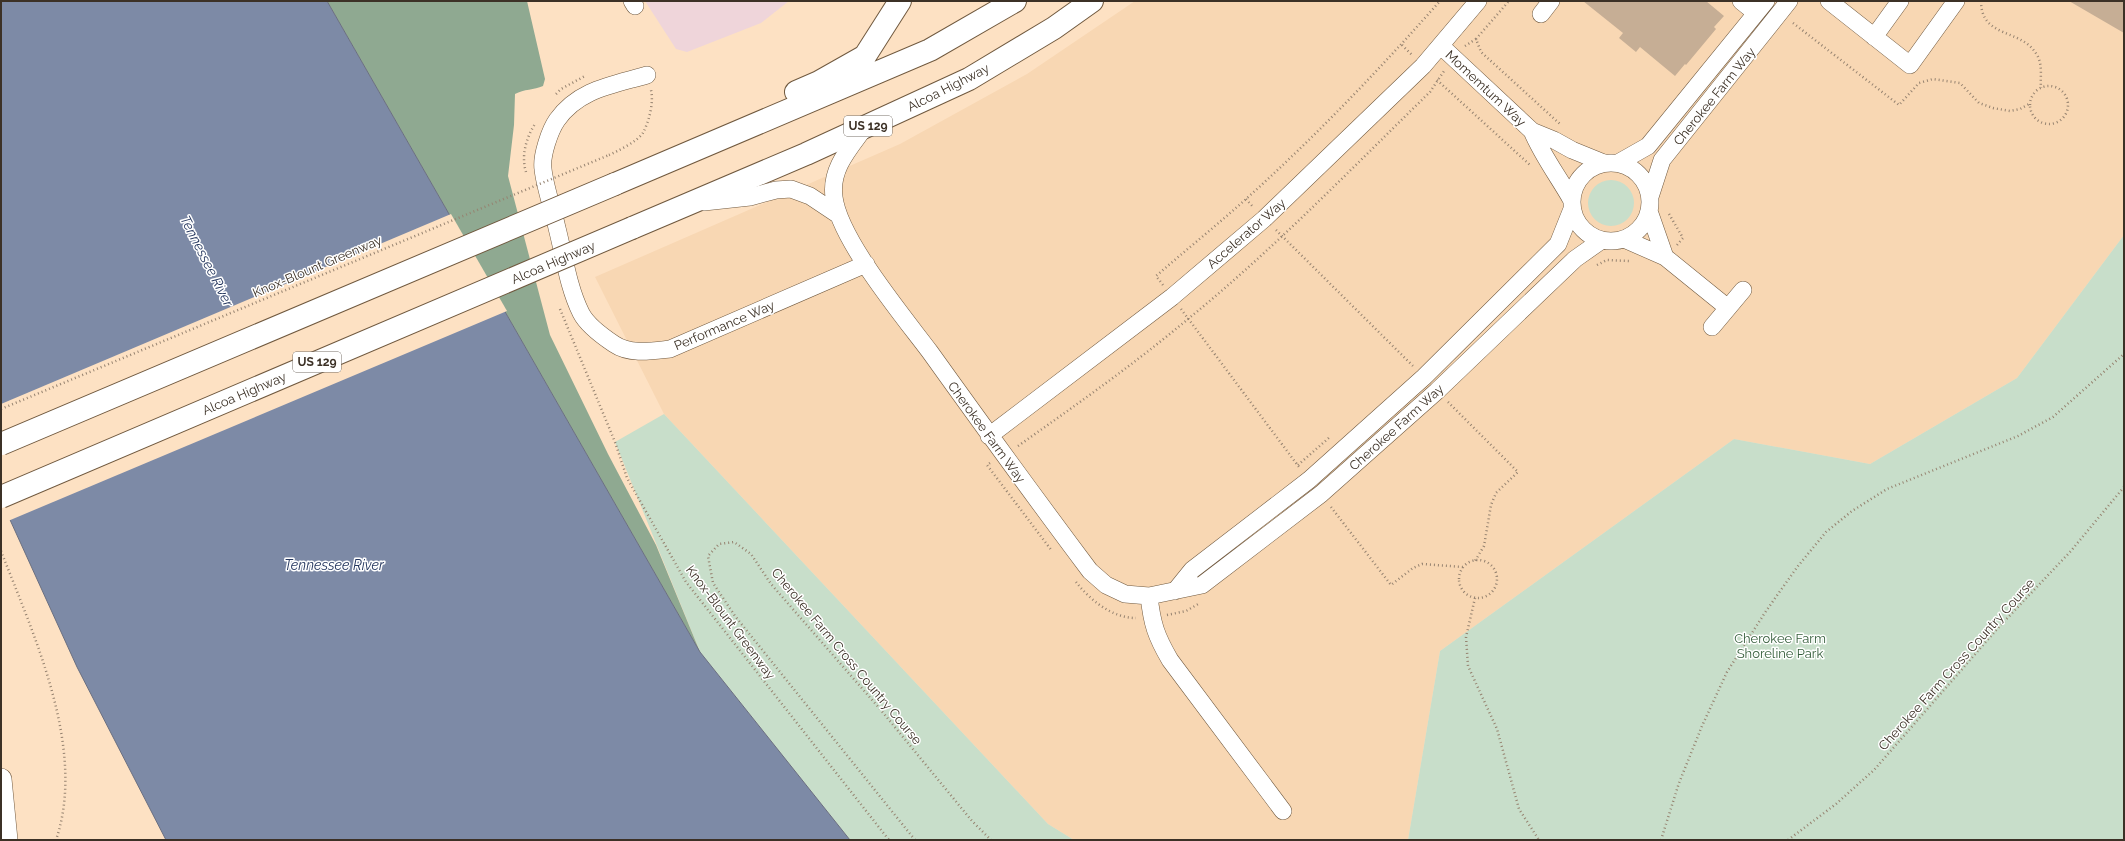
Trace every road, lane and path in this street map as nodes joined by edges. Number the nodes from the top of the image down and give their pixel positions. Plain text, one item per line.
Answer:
1 (900, 1) edge
2 (1015, 1) edge
3 (1092, 1) edge
4 (1440, 1) edge
5 (1478, 1) edge
6 (1509, 1) edge
7 (1741, 1) edge
8 (1900, 1) edge
9 (1956, 1) edge
10 (1981, 1) edge
11 (1836, 3) edge
12 (1761, 7) edge
13 (1785, 7) edge
14 (1874, 37) junction
15 (1476, 39) junction
16 (1441, 46) junction
17 (1453, 58) junction
18 (586, 75) dead end
19 (647, 75) joint
20 (2041, 88) junction
21 (551, 100) dead end
22 (2031, 103) junction
23 (539, 118) dead end
24 (864, 127) junction
25 (1565, 128) dead end
26 (1532, 131) junction
27 (667, 161) junction
28 (1611, 163) junction
29 (528, 180) dead end
30 (529, 187) dead end
31 (531, 195) dead end
32 (692, 203) junction
33 (1572, 204) junction
34 (1650, 204) junction
35 (837, 214) junction
36 (1624, 239) junction
37 (1602, 240) junction
38 (1665, 257) junction
39 (866, 264) junction
40 (1743, 290) dead end
41 (1172, 297) junction
42 (559, 306) dead end
43 (1728, 308) junction
44 (1188, 319) junction
45 (1712, 327) dead end
46 (2124, 354) edge
47 (1418, 360) dead end
48 (1406, 371) dead end
49 (1455, 397) dead end
50 (1443, 408) dead end
51 (1, 409) edge
52 (1334, 434) dead end
53 (989, 436) junction
54 (1, 444) edge
55 (1002, 454) junction
56 (1298, 465) junction
57 (1309, 480) junction
58 (2124, 487) edge
59 (1, 497) edge
60 (1336, 501) dead end
61 (1330, 506) junction
62 (1324, 511) dead end
63 (1, 552) edge
64 (1054, 552) dead end
65 (1463, 567) junction
66 (1072, 578) dead end
67 (1175, 591) junction
68 (1148, 596) junction
69 (1475, 598) junction
70 (1204, 601) dead end
71 (1151, 618) junction
72 (1, 779) edge
73 (1283, 811) dead end
74 (7, 840) edge
75 (56, 840) edge
76 (889, 840) edge
77 (915, 840) edge
78 (991, 840) edge
79 (1539, 840) edge
80 (1661, 840) edge
81 (1788, 840) edge

1 - 27 highway
2 - 27 highway
3 - 24 highway, Alcoa Highway / US 129
4 - 41 path
5 - 16 street, Accelerator Way
6 - 15 path
7 - 12 street
8 - 14 street
9 - 14 street
10 - 20 path
11 - 14 street
12 - 28 street, Cherokee Farm Way
13 - 22 path
13 - 34 street, Cherokee Farm Way
15 - 17 path
15 - 25 path
16 - 17 street, Momemtum Way
16 - 41 street, Accelerator Way
17 - 26 street, Momemtum Way
17 - 44 path
18 - 21 path
19 - 39 street, Performance Way
19 - 51 path, Knox-Blount Greenway, bridge
20 - 22 path
20 - 22 path
23 - 29 path
24 - 32 highway, Alcoa Highway / US 129
24 - 35 street, Cherokee Farm Way
26 - 28 street, Momemtum Way
26 - 33 street, Momemtum Way
27 - 54 highway, bridge
28 - 33 street
28 - 34 street
30 - 31 path
32 - 35 street, Cherokee Farm Way
32 - 59 highway, Alcoa Highway / US 129, bridge
33 - 37 street
33 - 57 street, Cherokee Farm Way
34 - 36 street
34 - 38 street
35 - 39 street, Cherokee Farm Way
36 - 37 street
36 - 38 street
37 - 67 street, Cherokee Farm Way
38 - 43 street
39 - 53 street, Cherokee Farm Way
40 - 43 street
41 - 44 path
41 - 53 street, Accelerator Way
42 - 76 path, Knox-Blount Greenway
43 - 45 street
44 - 55 path
44 - 56 path
46 - 80 path
47 - 48 path
49 - 50 path
52 - 56 path
53 - 55 street, Cherokee Farm Way
55 - 64 path
55 - 68 street, Cherokee Farm Way
56 - 57 path
57 - 67 street, Cherokee Farm Way
58 - 81 path, Cherokee Farm Cross Country Course
60 - 61 path
61 - 62 path
61 - 65 path
63 - 75 path
65 - 69 path
65 - 69 path
66 - 71 path
67 - 68 street, Cherokee Farm Way
68 - 71 street
69 - 79 path
70 - 71 path
71 - 73 street
72 - 74 main road
77 - 78 path, Cherokee Farm Cross Country Course

